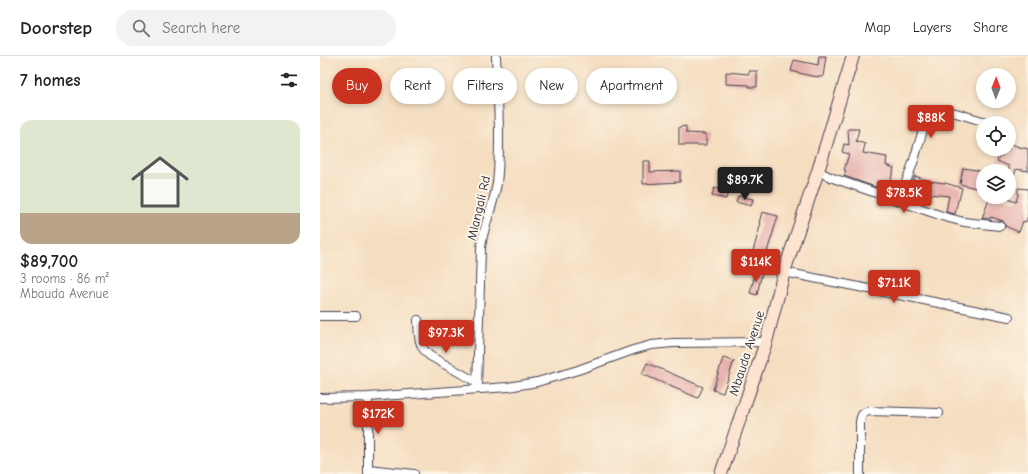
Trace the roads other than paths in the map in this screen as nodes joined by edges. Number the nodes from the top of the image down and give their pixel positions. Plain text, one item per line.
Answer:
1 (496, 56) edge
2 (853, 56) edge
3 (976, 119) edge
4 (818, 170) junction
5 (899, 201) junction
6 (1000, 226) dead end
7 (784, 272) junction
8 (320, 316) edge
9 (356, 316) dead end
10 (1009, 317) dead end
11 (418, 320) dead end
12 (766, 342) junction
13 (478, 386) junction
14 (368, 397) junction
15 (320, 398) edge
16 (939, 413) dead end
17 (368, 471) edge
18 (414, 474) edge
19 (721, 474) edge
20 (860, 474) edge

1 - 13 street, Mlangali Rd
2 - 4 street, Mbauda Avenue
3 - 5 street
4 - 5 street
4 - 7 street, Mbauda Avenue
5 - 6 street
7 - 10 street
7 - 12 street, Mbauda Avenue
8 - 9 street
11 - 13 street
12 - 13 street
12 - 19 street, Mbauda Avenue
13 - 14 street
14 - 15 street
14 - 17 street
16 - 20 street
17 - 18 street

